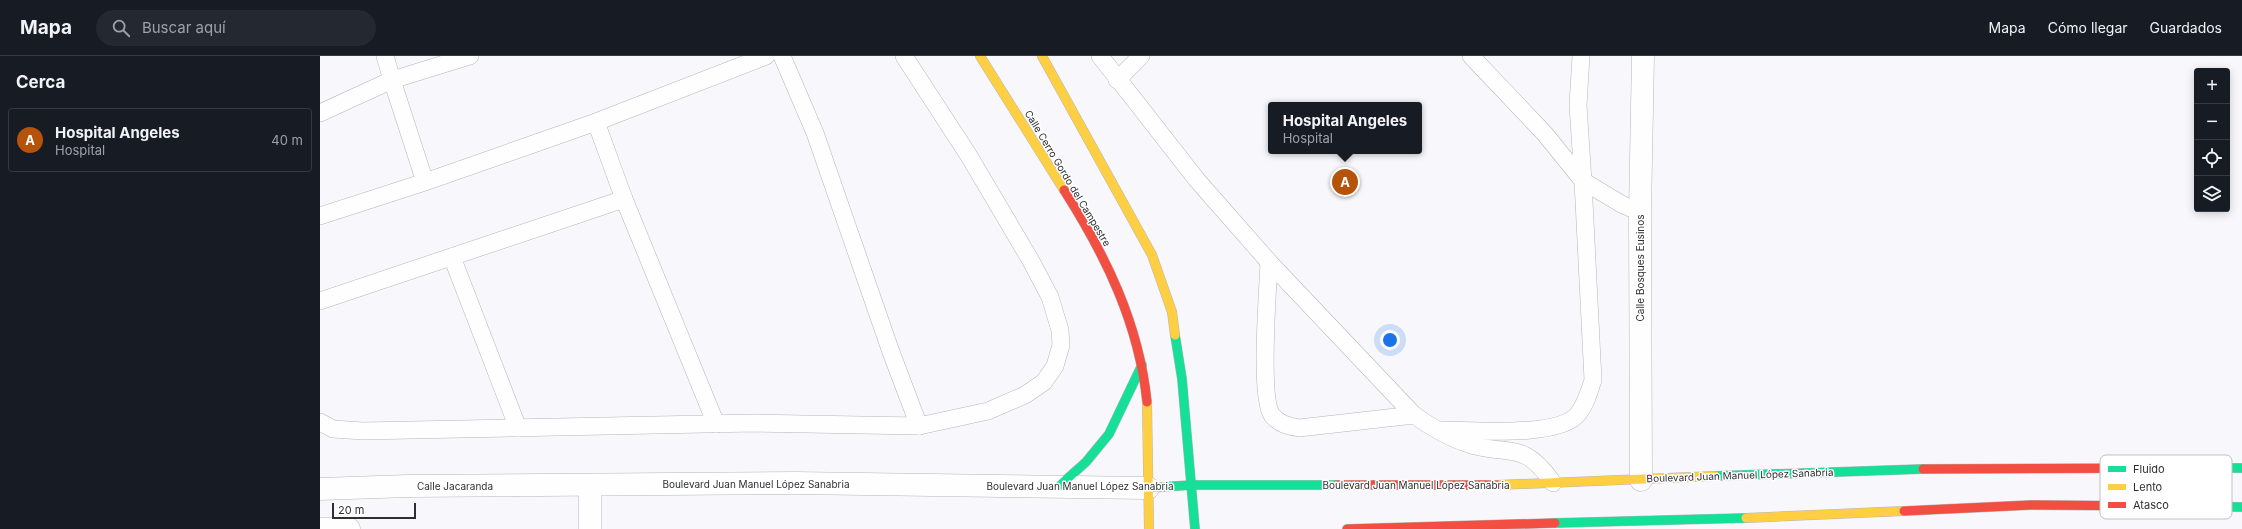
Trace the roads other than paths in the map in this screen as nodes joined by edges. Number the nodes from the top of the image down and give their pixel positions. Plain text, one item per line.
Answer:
1 (384, 56) edge
2 (470, 56) edge
3 (766, 56) edge
4 (782, 56) edge
5 (904, 56) edge
6 (980, 56) edge
7 (1042, 56) edge
8 (1100, 56) edge
9 (1141, 56) edge
10 (1471, 56) edge
11 (1581, 56) edge
12 (1643, 56) edge
13 (392, 80) junction
14 (1117, 80) junction
15 (320, 113) edge
16 (596, 122) junction
17 (1583, 181) junction
18 (425, 182) junction
19 (624, 199) junction
20 (1640, 212) junction
21 (320, 216) edge
22 (452, 257) junction
23 (1269, 262) junction
24 (320, 301) edge
25 (1142, 364) junction
26 (1414, 415) junction
27 (320, 422) edge
28 (716, 424) junction
29 (919, 426) junction
30 (518, 428) junction
31 (1435, 430) junction
32 (2100, 468) edge
33 (2232, 468) edge
34 (2242, 468) edge
35 (1640, 480) junction
36 (1553, 483) junction
37 (590, 485) junction
38 (1191, 485) junction
39 (1059, 486) junction
40 (1148, 488) junction
41 (320, 490) edge
42 (2100, 506) edge
43 (2232, 507) edge
44 (2242, 507) edge
45 (320, 528) edge
46 (349, 529) edge
47 (590, 529) edge
48 (1149, 529) edge
49 (1195, 529) edge
50 (1347, 529) edge

1 - 13 lane
2 - 13 lane
3 - 16 lane
4 - 29 lane
5 - 29 lane
6 - 25 street, Calle Cerro Gordo del Campestre
7 - 38 street
8 - 14 lane
9 - 14 lane
10 - 17 lane
11 - 17 lane
12 - 20 street, Calle Bosques Eusinos
13 - 15 lane
13 - 18 lane
14 - 23 lane
16 - 18 lane
16 - 19 lane
17 - 20 lane
17 - 31 lane
18 - 21 lane
19 - 22 lane
19 - 28 lane
20 - 35 street, Calle Bosques Eusinos
22 - 24 lane
22 - 30 lane
23 - 26 lane
23 - 26 lane
25 - 39 street
25 - 40 street, Calle Cerro Gordo del Campestre
26 - 31 lane
27 - 30 lane
28 - 29 lane
28 - 30 lane
31 - 36 lane
32 - 35 street, Boulevard Juan Manuel López Sanabria
33 - 34 street, Boulevard Juan Manuel López Sanabria
35 - 36 street, Boulevard Juan Manuel López Sanabria
36 - 38 street, Boulevard Juan Manuel López Sanabria
37 - 39 street, Boulevard Juan Manuel López Sanabria
37 - 41 street, Calle Jacaranda
37 - 47 street
38 - 40 street, Boulevard Juan Manuel López Sanabria
38 - 49 street
39 - 40 street, Boulevard Juan Manuel López Sanabria
40 - 48 street, Calle Cerro Gordo del Campestre
42 - 50 street
43 - 44 street
45 - 46 street

